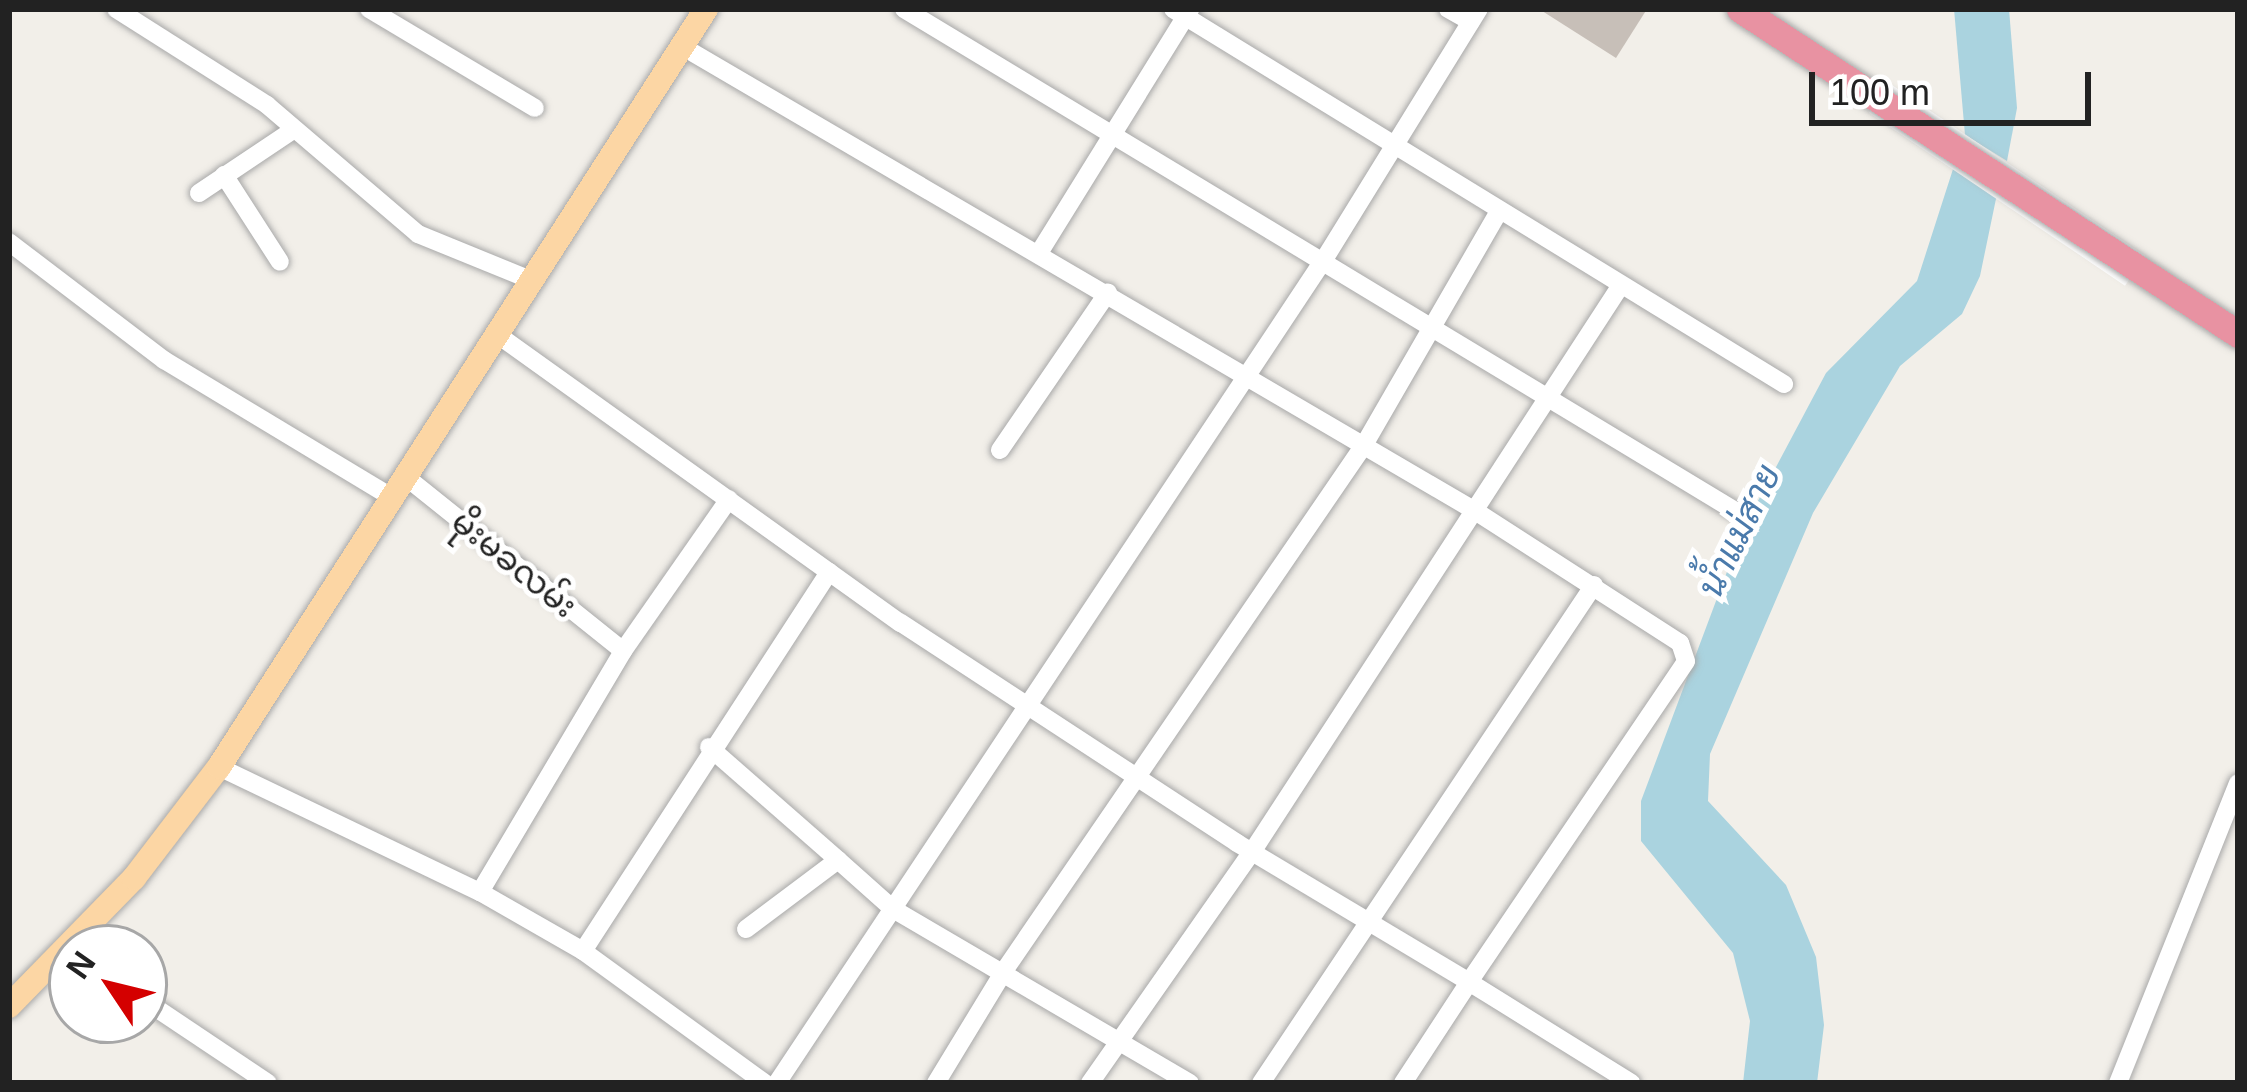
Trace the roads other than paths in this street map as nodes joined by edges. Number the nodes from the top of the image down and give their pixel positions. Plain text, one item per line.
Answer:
1 (116, 9) edge
2 (369, 9) edge
3 (706, 9) edge
4 (904, 9) edge
5 (1448, 9) edge
6 (1740, 9) edge
7 (1183, 12) edge
8 (1475, 16) edge
9 (683, 47) junction
10 (535, 108) dead end
11 (293, 130) junction
12 (1113, 134) junction
13 (1396, 147) junction
14 (224, 176) junction
15 (200, 193) dead end
16 (1499, 211) junction
17 (9, 242) edge
18 (1039, 253) junction
19 (1324, 258) junction
20 (280, 262) dead end
21 (533, 281) junction
22 (1621, 285) junction
23 (1108, 292) junction
24 (1435, 327) junction
25 (2238, 334) edge
26 (498, 335) junction
27 (1246, 374) junction
28 (1784, 384) dead end
29 (1550, 399) junction
30 (1364, 445) junction
31 (1000, 450) dead end
32 (399, 487) junction
33 (728, 499) junction
34 (1477, 512) junction
35 (1737, 512) dead end
36 (829, 572) junction
37 (1594, 585) junction
38 (623, 651) junction
39 (1028, 704) junction
40 (709, 747) junction
41 (219, 767) junction
42 (1141, 778) junction
43 (2238, 783) edge
44 (1252, 852) junction
45 (838, 860) junction
46 (480, 892) junction
47 (893, 909) junction
48 (1367, 918) junction
49 (92, 924) edge
50 (746, 928) dead end
51 (583, 952) junction
52 (48, 966) edge
53 (1004, 971) junction
54 (1469, 982) junction
55 (19, 986) edge
56 (9, 1006) edge
57 (168, 1016) edge
58 (1118, 1042) junction
59 (268, 1083) edge
60 (766, 1083) edge
61 (777, 1083) edge
62 (936, 1083) edge
63 (1090, 1083) edge
64 (1190, 1083) edge
65 (1261, 1083) edge
66 (1403, 1083) edge
67 (1631, 1083) edge
68 (2118, 1083) edge

1 - 11 street
2 - 10 street
3 - 9 main road
4 - 12 street
5 - 8 street
6 - 25 highway
7 - 12 street
7 - 13 street
8 - 13 street
9 - 18 street
9 - 21 main road
11 - 14 street
11 - 21 street
12 - 18 street
12 - 19 street
13 - 16 street
13 - 19 street
14 - 15 street
14 - 20 street
16 - 22 street
16 - 24 street
17 - 32 street, မိုးမခလမ်း
18 - 23 street
19 - 24 street
19 - 27 street
21 - 26 main road
22 - 28 street
22 - 29 street
23 - 27 street
23 - 31 street
24 - 29 street
24 - 30 street
26 - 32 main road
26 - 33 street
27 - 30 street
27 - 39 street
29 - 34 street
29 - 35 street
30 - 34 street
30 - 42 street
32 - 38 street, မိုးမခလမ်း
32 - 41 main road
33 - 36 street
33 - 38 street
34 - 37 street
34 - 44 street
36 - 39 street
36 - 40 street
37 - 48 street
37 - 54 street
38 - 46 street
39 - 42 street
39 - 47 street
40 - 45 street
40 - 51 street
41 - 46 street
41 - 49 main road
42 - 44 street
42 - 53 street
43 - 68 street
44 - 48 street
44 - 58 street
45 - 47 street
45 - 50 street
46 - 51 street
47 - 53 street
47 - 61 street
48 - 54 street
48 - 65 street
51 - 60 street
52 - 55 main road
53 - 58 street
53 - 62 street
54 - 66 street
54 - 67 street
55 - 56 main road
57 - 59 street
58 - 63 street
58 - 64 street

